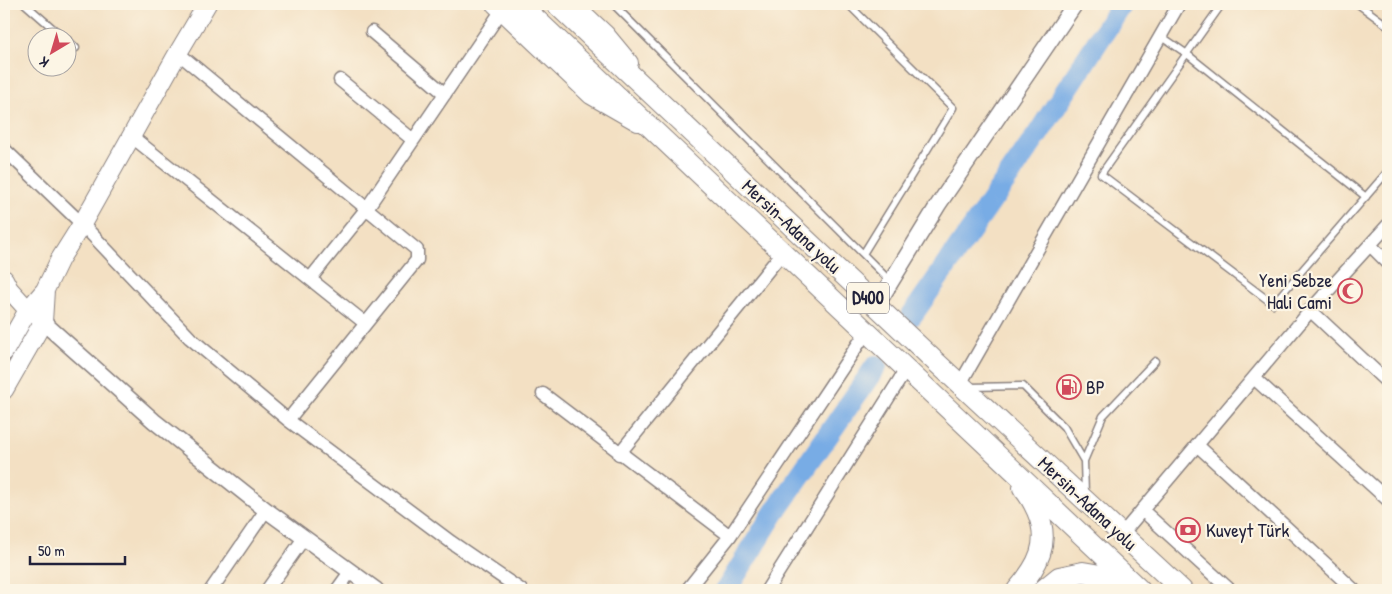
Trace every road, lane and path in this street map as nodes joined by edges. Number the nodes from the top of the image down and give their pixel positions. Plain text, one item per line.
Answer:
1 (25, 4) edge
2 (208, 4) edge
3 (556, 4) edge
4 (573, 4) edge
5 (613, 4) edge
6 (848, 4) edge
7 (1075, 4) edge
8 (1179, 4) edge
9 (1222, 4) edge
10 (1358, 4) edge
11 (505, 6) edge
12 (1388, 26) edge
13 (53, 28) edge
14 (372, 32) dead end
15 (1161, 36) junction
16 (178, 53) junction
17 (1187, 54) junction
18 (340, 80) dead end
19 (445, 94) junction
20 (674, 114) junction
21 (131, 136) junction
22 (414, 140) junction
23 (4, 149) edge
24 (1388, 171) edge
25 (1366, 197) junction
26 (367, 208) junction
27 (82, 224) junction
28 (1388, 225) edge
29 (1370, 245) junction
30 (783, 252) junction
31 (863, 254) junction
32 (1388, 262) edge
33 (310, 279) junction
34 (891, 282) junction
35 (6, 284) edge
36 (45, 290) junction
37 (876, 306) junction
38 (28, 310) junction
39 (1310, 310) junction
40 (43, 322) junction
41 (366, 323) junction
42 (866, 330) junction
43 (4, 352) edge
44 (1155, 361) dead end
45 (913, 374) junction
46 (1254, 378) junction
47 (1388, 383) edge
48 (961, 386) junction
49 (4, 390) edge
50 (543, 394) dead end
51 (288, 420) junction
52 (1197, 445) junction
53 (620, 454) junction
54 (1084, 461) junction
55 (1085, 500) junction
56 (1388, 500) edge
57 (266, 510) junction
58 (1142, 510) junction
59 (1122, 534) junction
60 (730, 536) junction
61 (304, 538) junction
62 (350, 572) junction
63 (211, 590) edge
64 (268, 590) edge
65 (337, 590) edge
66 (376, 590) edge
67 (521, 590) edge
68 (687, 590) edge
69 (767, 590) edge
70 (1017, 590) edge
71 (1043, 590) edge
72 (1132, 590) edge
73 (1140, 590) edge
74 (1182, 590) edge
75 (1230, 590) edge
76 (1354, 590) edge

1 - 13 lane
2 - 16 main road
3 - 20 highway, Mersin-Adana yolu / D400
4 - 20 main road
5 - 31 lane
6 - 31 lane
7 - 34 street
8 - 15 street
9 - 17 lane
10 - 12 lane
11 - 19 street
11 - 30 highway, Mersin-Adana yolu / D400
14 - 19 street
15 - 17 lane
15 - 48 street
16 - 21 main road
16 - 26 street
17 - 25 lane
17 - 25 lane
18 - 22 street
19 - 22 street
20 - 37 highway, Mersin-Adana yolu / D400
21 - 27 main road
21 - 33 street
22 - 26 street
23 - 27 street
24 - 25 lane
26 - 33 street
26 - 41 street
27 - 36 main road
27 - 51 street
28 - 29 street
29 - 32 street
29 - 39 street
30 - 42 highway, Mersin-Adana yolu / D400
30 - 53 street
31 - 34 lane
33 - 41 street
34 - 37 street
35 - 38 main road
36 - 38 main road
36 - 40 main road
37 - 48 highway, Mersin-Adana yolu / D400
38 - 40 street
38 - 43 main road
39 - 46 street
39 - 47 street
40 - 49 main road
40 - 57 street
41 - 51 street
42 - 45 highway, Mersin-Adana yolu / D400
42 - 60 street
44 - 54 lane
45 - 69 street
45 - 70 highway
45 - 73 highway, Mersin-Adana yolu / D400
46 - 52 street
46 - 56 street
48 - 54 lane
48 - 55 highway, Mersin-Adana yolu / D400
50 - 53 street
51 - 67 street
52 - 58 street
52 - 76 street
53 - 60 street
54 - 55 lane
55 - 59 highway, Mersin-Adana yolu / D400
57 - 61 street
57 - 63 street
58 - 59 street
58 - 75 street
59 - 74 highway, Mersin-Adana yolu / D400
60 - 68 street
61 - 62 street
61 - 64 street
62 - 65 street
62 - 66 street
71 - 72 highway

